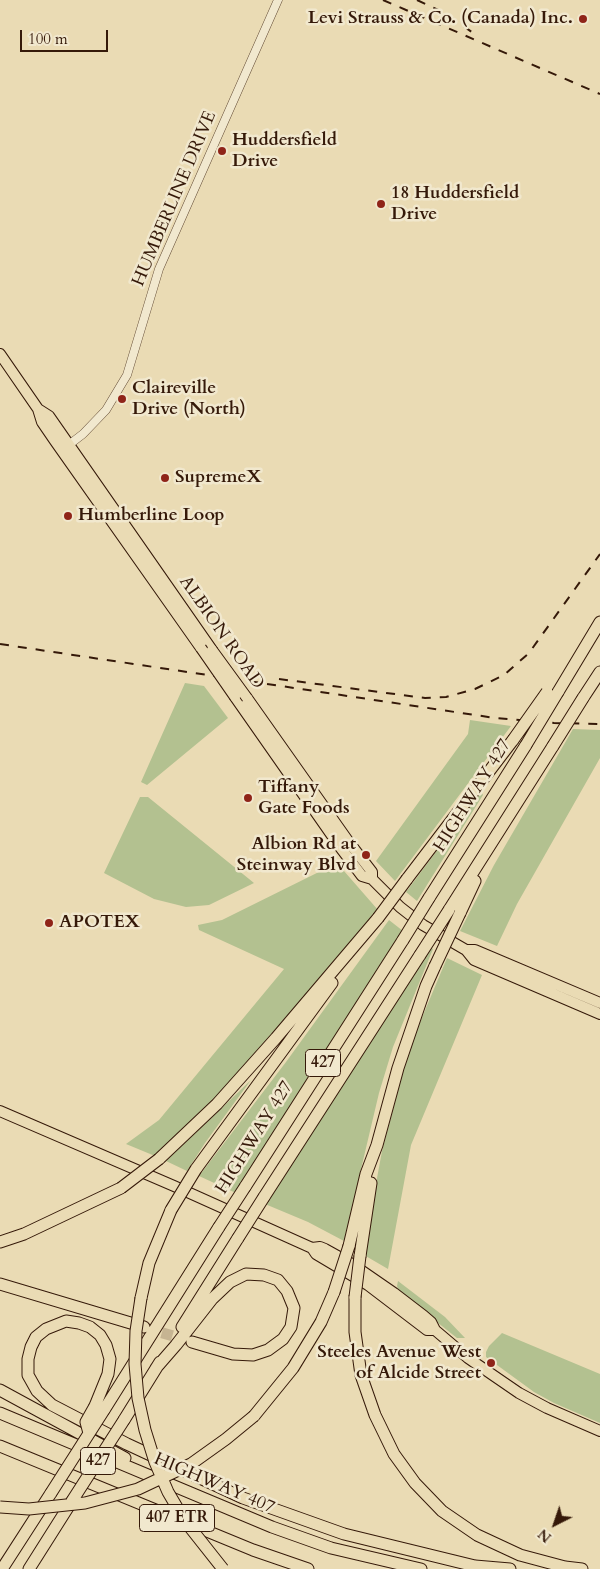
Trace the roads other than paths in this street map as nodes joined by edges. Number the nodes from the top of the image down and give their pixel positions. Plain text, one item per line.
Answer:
1 (278, 0) edge
2 (0, 354) edge
3 (65, 448) junction
4 (600, 622) edge
5 (600, 672) edge
6 (553, 692) junction
7 (372, 879) junction
8 (455, 911) junction
9 (378, 918) junction
10 (466, 950) junction
11 (600, 1003) edge
12 (600, 1014) edge
13 (0, 1112) edge
14 (377, 1145) junction
15 (0, 1242) edge
16 (0, 1284) edge
17 (144, 1327) tunnel mouth
18 (192, 1342) tunnel mouth
19 (156, 1368) junction
20 (0, 1390) edge
21 (99, 1408) junction
22 (0, 1413) edge
23 (600, 1431) edge
24 (0, 1446) edge
25 (184, 1490) junction
26 (0, 1507) edge
27 (2, 1569) edge
28 (29, 1569) edge
29 (223, 1569) edge
30 (308, 1569) edge
31 (420, 1569) edge
32 (510, 1569) edge
33 (582, 1569) edge

1 - 3 street, HUMBERLINE DRIVE
2 - 3 main road, ALBION ROAD
3 - 7 main road, ALBION ROAD, bridge
3 - 7 main road, ALBION ROAD, bridge
4 - 6 highway, HIGHWAY 427 / 427
5 - 8 highway, bridge
6 - 9 highway, bridge
6 - 21 highway, HIGHWAY 427 / 427, bridge
7 - 10 main road, ALBION ROAD
8 - 14 highway, bridge
8 - 19 highway, 427, bridge
9 - 15 highway, bridge
9 - 29 highway, bridge
10 - 11 main road, ALBION ROAD
10 - 12 main road, ALBION ROAD
13 - 23 main road
14 - 26 highway, bridge
14 - 33 highway, bridge
16 - 17 highway
18 - 19 highway
19 - 28 highway, 427, bridge
20 - 25 highway
21 - 27 highway, 427, bridge
21 - 32 highway
22 - 25 highway, HIGHWAY 407 / 407 ETR
24 - 30 highway, 407 ETR
25 - 31 highway, HIGHWAY 407 / 407 ETR

